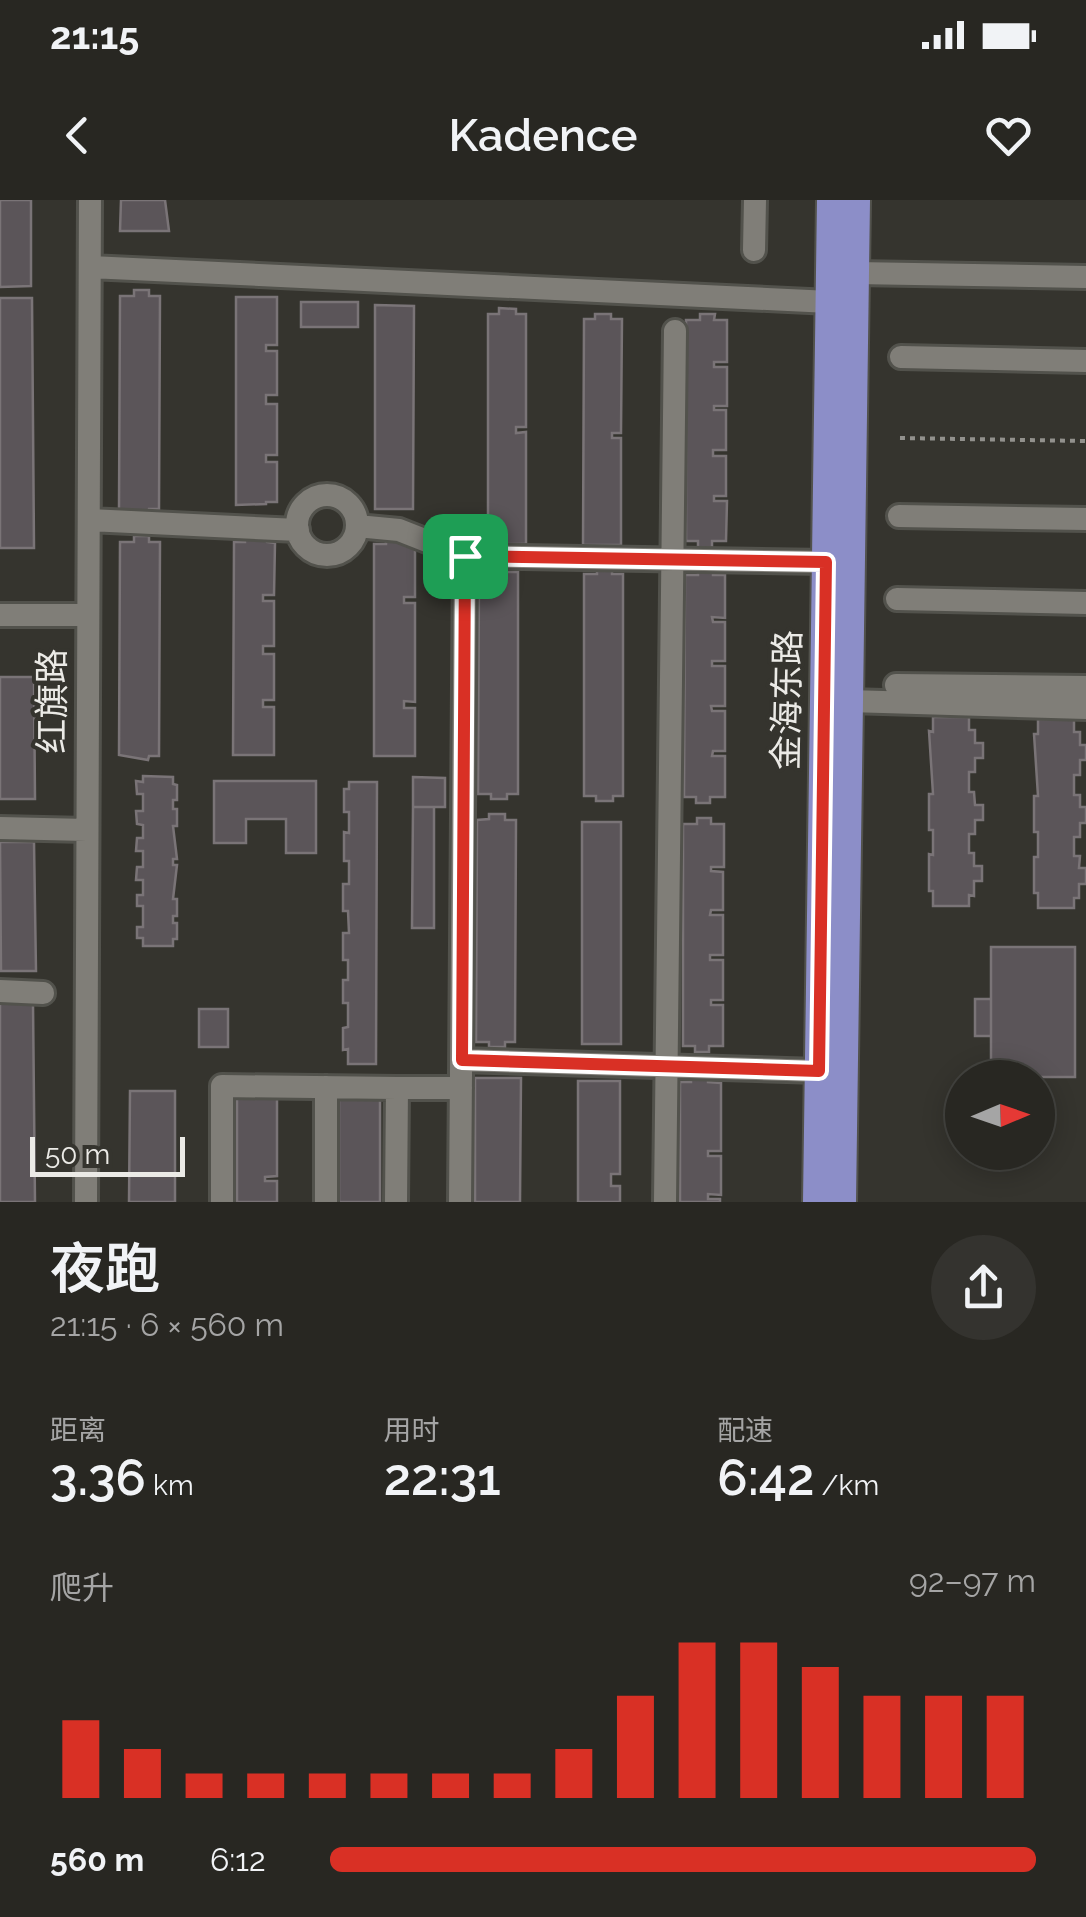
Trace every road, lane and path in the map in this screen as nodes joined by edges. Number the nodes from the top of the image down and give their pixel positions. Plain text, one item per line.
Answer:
1 (90, 200) edge
2 (755, 200) edge
3 (831, 200) edge
4 (856, 200) edge
5 (754, 250) dead end
6 (90, 267) junction
7 (855, 273) junction
8 (1086, 278) edge
9 (830, 302) junction
10 (675, 331) dead end
11 (901, 357) dead end
12 (1086, 361) edge
13 (900, 438) dead end
14 (1086, 441) edge
15 (898, 516) dead end
16 (1086, 519) edge
17 (88, 520) junction
18 (356, 526) junction
19 (298, 530) junction
20 (465, 556) junction
21 (673, 559) junction
22 (826, 562) junction
23 (897, 599) dead end
24 (1086, 603) edge
25 (88, 614) junction
26 (0, 615) edge
27 (896, 685) dead end
28 (1086, 687) edge
29 (849, 702) junction
30 (1086, 708) edge
31 (0, 828) edge
32 (87, 830) junction
33 (0, 992) edge
34 (43, 993) dead end
35 (462, 1060) junction
36 (667, 1066) junction
37 (819, 1071) junction
38 (326, 1087) junction
39 (397, 1088) junction
40 (461, 1088) junction
41 (86, 1202) edge
42 (222, 1202) edge
43 (326, 1202) edge
44 (396, 1202) edge
45 (460, 1202) edge
46 (665, 1202) edge
47 (817, 1202) edge
48 (842, 1202) edge

1 - 6 street, 红旗路
2 - 5 street
3 - 9 main road, 金海东路
4 - 7 main road, 金海东路
6 - 9 street
6 - 17 street, 红旗路
7 - 8 street
7 - 29 main road, 金海东路
9 - 22 main road, 金海东路
10 - 21 street
11 - 12 street
13 - 14 path
15 - 16 street
17 - 19 street
17 - 25 street, 红旗路
18 - 19 street
18 - 19 street
18 - 20 street
20 - 21 street
20 - 35 street
21 - 22 street
21 - 36 street
22 - 37 main road, 金海东路
23 - 24 street
25 - 26 street
25 - 32 street, 红旗路
27 - 28 street
29 - 30 street
29 - 48 main road, 金海东路
31 - 32 street
32 - 41 street, 红旗路
33 - 34 street
35 - 36 street
35 - 40 street
36 - 37 street
36 - 46 street
37 - 47 main road, 金海东路
38 - 39 street
38 - 42 street
38 - 43 street
39 - 40 street
39 - 44 street
40 - 45 street

